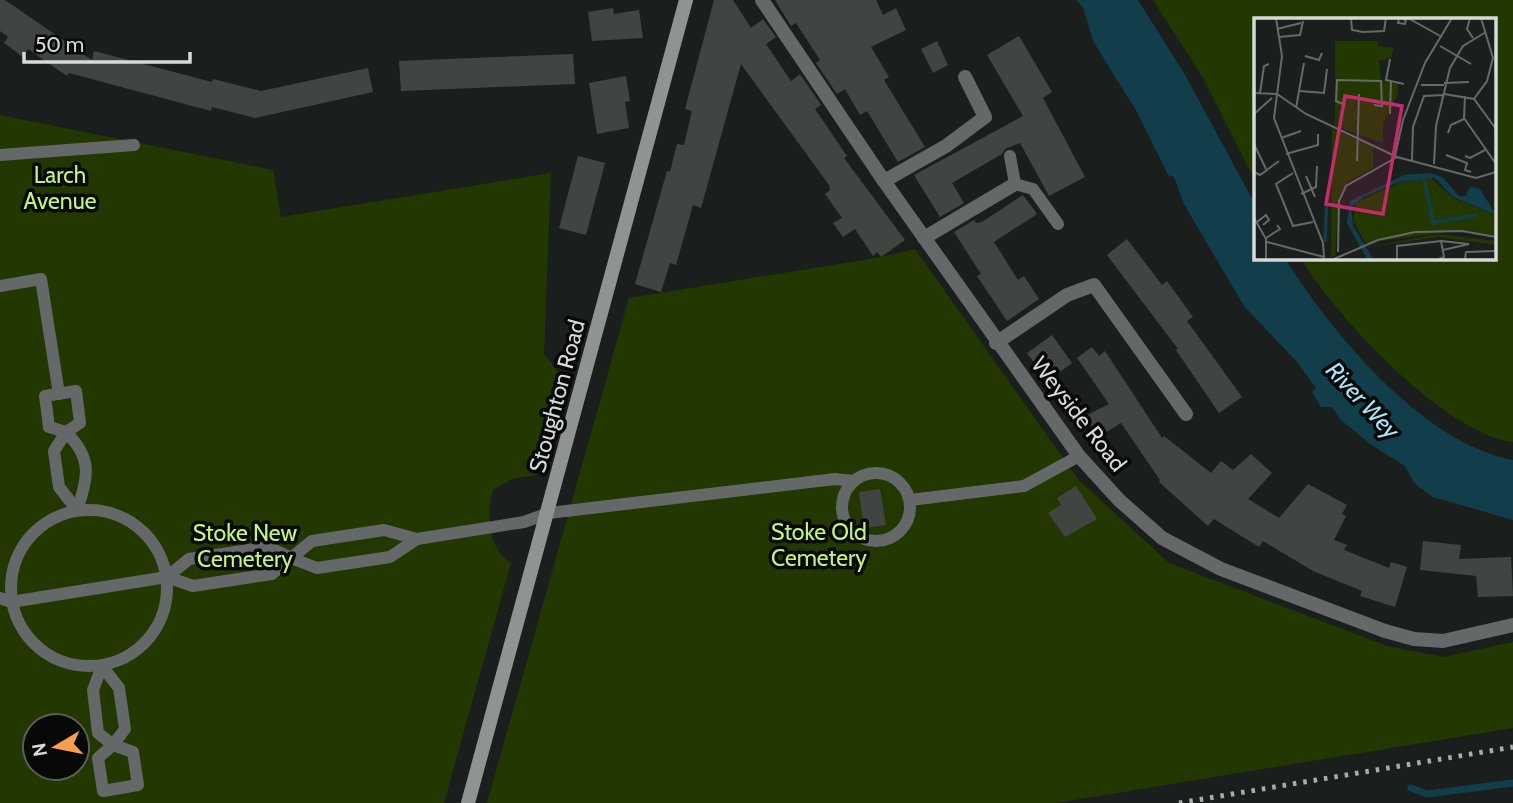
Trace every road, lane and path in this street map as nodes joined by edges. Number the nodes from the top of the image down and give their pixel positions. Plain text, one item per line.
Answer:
1 (686, 0) edge
2 (762, 0) edge
3 (965, 78) dead end
4 (134, 145) dead end
5 (0, 155) edge
6 (1010, 156) dead end
7 (884, 181) junction
8 (1015, 184) junction
9 (1058, 224) dead end
10 (924, 238) junction
11 (0, 286) edge
12 (996, 342) junction
13 (59, 394) junction
14 (1186, 414) dead end
15 (66, 432) junction
16 (1079, 456) junction
17 (854, 481) junction
18 (910, 500) junction
19 (77, 510) junction
20 (549, 513) junction
21 (417, 539) junction
22 (291, 558) junction
23 (167, 577) junction
24 (6, 600) edge
25 (0, 610) edge
26 (1513, 625) edge
27 (102, 666) junction
28 (113, 744) junction
29 (120, 788) junction
30 (123, 803) edge
31 (468, 803) edge

1 - 20 street, Stoughton Road
2 - 7 street, Weyside Road
3 - 7 street
4 - 5 lane
6 - 8 lane
7 - 10 street, Weyside Road
8 - 9 lane
8 - 10 street
10 - 12 street, Weyside Road
11 - 13 lane
12 - 14 street
12 - 16 street, Weyside Road
13 - 15 lane
13 - 15 lane
15 - 19 lane
15 - 19 lane
16 - 18 lane
16 - 26 street, Weyside Road
17 - 18 lane
17 - 18 lane
17 - 20 lane
19 - 23 lane
19 - 24 lane
20 - 21 lane
20 - 31 street, Stoughton Road
21 - 22 lane
21 - 22 lane
22 - 23 lane
22 - 23 lane
23 - 24 lane
23 - 27 lane
24 - 25 lane
24 - 27 lane
27 - 28 lane
27 - 28 lane
28 - 29 lane
28 - 29 lane
29 - 30 lane

